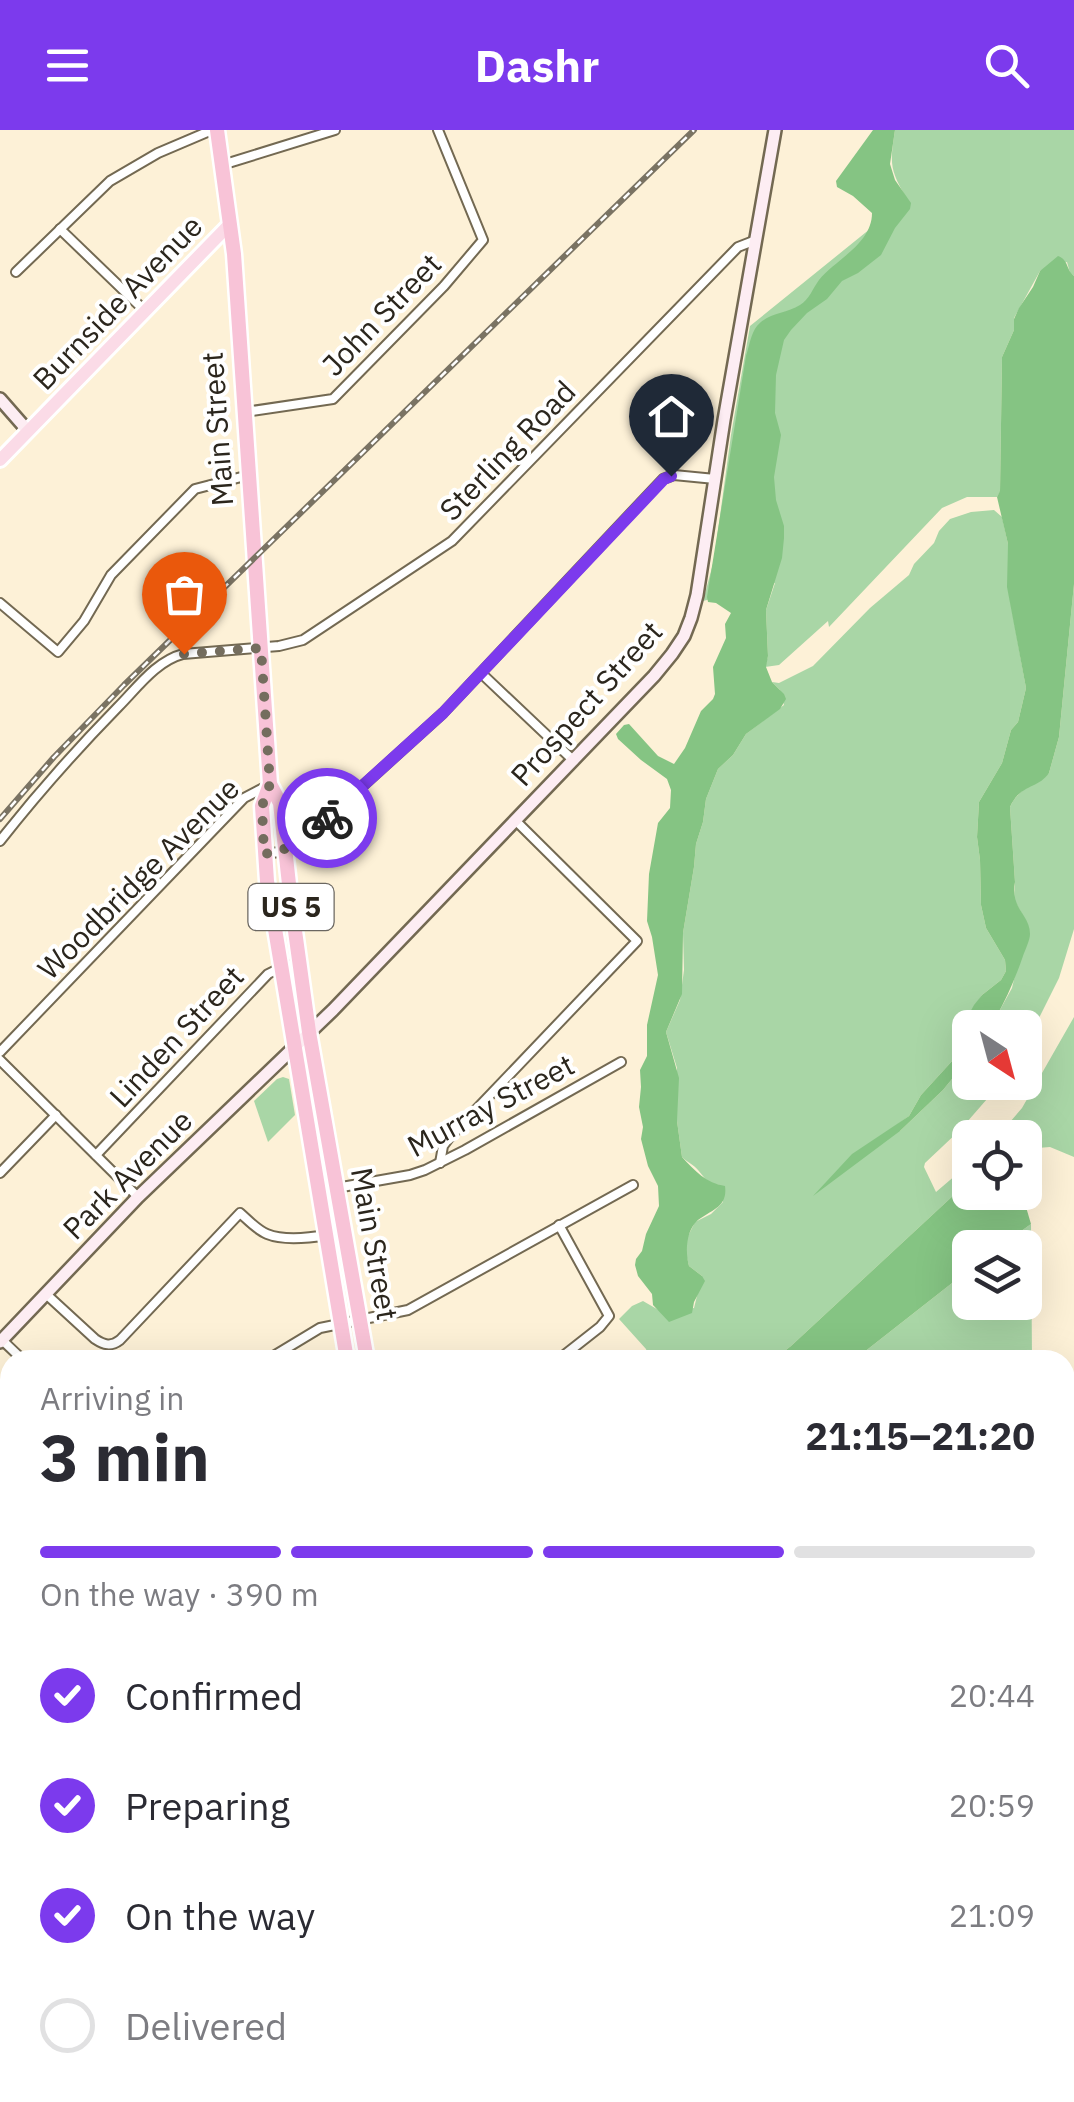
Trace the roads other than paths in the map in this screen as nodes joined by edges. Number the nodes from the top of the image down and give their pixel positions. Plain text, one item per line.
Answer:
1 (215, 130) edge
2 (335, 130) edge
3 (438, 130) edge
4 (775, 130) edge
5 (222, 165) junction
6 (230, 224) junction
7 (60, 229) junction
8 (756, 240) junction
9 (16, 272) dead end
10 (144, 311) junction
11 (0, 399) edge
12 (244, 412) junction
13 (28, 431) junction
14 (0, 460) edge
15 (249, 476) junction
16 (715, 479) junction
17 (0, 603) edge
18 (261, 648) junction
19 (481, 673) junction
20 (574, 761) junction
21 (270, 784) junction
22 (516, 821) junction
23 (0, 841) edge
24 (285, 850) junction
25 (264, 854) junction
26 (299, 964) junction
27 (282, 967) junction
28 (309, 1032) junction
29 (295, 1046) junction
30 (0, 1052) edge
31 (0, 1060) edge
32 (621, 1062) dead end
33 (56, 1115) junction
34 (96, 1155) junction
35 (440, 1163) junction
36 (0, 1173) edge
37 (632, 1185) dead end
38 (336, 1188) junction
39 (319, 1191) junction
40 (138, 1197) junction
41 (559, 1225) junction
42 (326, 1235) junction
43 (46, 1294) junction
44 (360, 1320) junction
45 (341, 1323) junction
46 (1, 1341) edge
47 (284, 1350) edge
48 (346, 1350) edge
49 (365, 1350) edge
50 (571, 1350) edge

1 - 5 highway, Main Street / US 5
1 - 7 street
2 - 5 street
3 - 12 street, John Street
4 - 8 main road, Prospect Street
5 - 6 highway, Main Street / US 5
6 - 10 main road, Burnside Avenue
6 - 12 highway, Main Street / US 5
7 - 9 street
7 - 10 street
8 - 16 main road, Prospect Street
8 - 18 street, Sterling Road
10 - 13 main road, Burnside Avenue
11 - 13 main road
12 - 15 highway, Main Street / US 5
13 - 14 main road, Burnside Avenue
15 - 17 street
15 - 18 highway, Main Street / US 5
16 - 19 street
16 - 20 main road, Prospect Street
18 - 21 highway, Main Street / US 5
18 - 23 street, Sterling Road
19 - 20 street
19 - 24 street
20 - 22 main road, Prospect Street
21 - 24 highway, Main Street / US 5
21 - 25 highway, Main Street / US 5
21 - 30 street, Woodbridge Avenue
22 - 28 main road, Prospect Street
22 - 35 street
24 - 25 street
24 - 26 highway, Main Street / US 5
25 - 27 highway, Main Street / US 5
26 - 27 street, Linden Street
26 - 28 highway, Main Street / US 5
27 - 29 highway, Main Street / US 5
27 - 34 street, Linden Street
28 - 29 main road, Prospect Street
28 - 38 highway, Main Street / US 5
29 - 39 highway, Main Street / US 5
29 - 40 main road, Park Avenue
31 - 33 street
32 - 35 street, Murray Street
33 - 34 street
33 - 36 street
34 - 40 street
35 - 38 street, Murray Street
37 - 41 street
38 - 39 street, Murray Street
38 - 44 highway, Main Street / US 5
39 - 42 highway, Main Street / US 5
40 - 43 main road, Park Avenue
41 - 44 street
41 - 50 street
42 - 43 street
42 - 45 highway, Main Street / US 5
43 - 46 main road, Park Avenue
44 - 45 street
44 - 49 highway, Main Street / US 5
45 - 47 street
45 - 48 highway, Main Street / US 5

